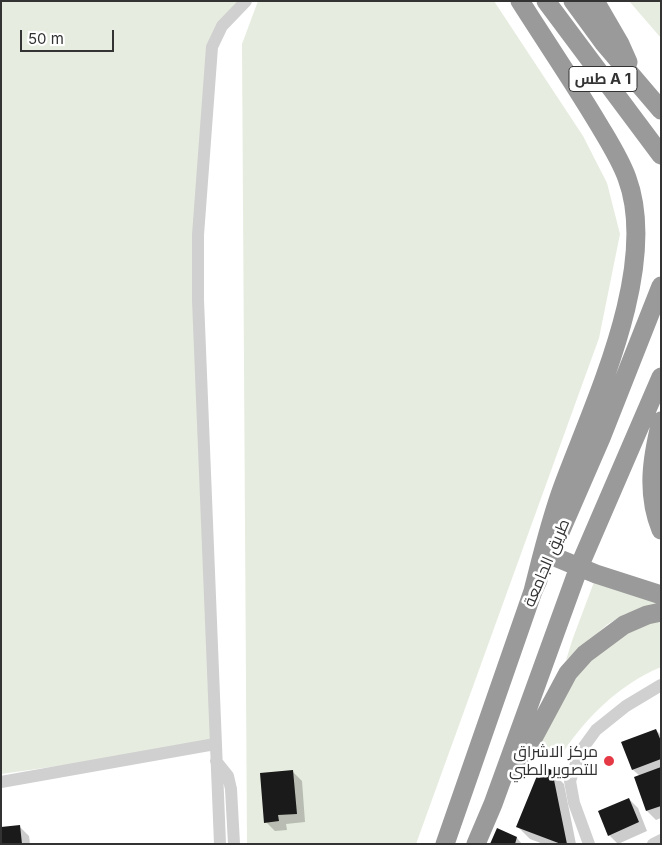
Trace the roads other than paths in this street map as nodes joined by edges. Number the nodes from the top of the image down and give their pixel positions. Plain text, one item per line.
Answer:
1 (246, 1) edge
2 (520, 1) edge
3 (546, 1) edge
4 (573, 1) edge
5 (595, 1) edge
6 (635, 82) junction
7 (661, 110) edge
8 (661, 155) edge
9 (661, 286) edge
10 (661, 377) edge
11 (661, 421) edge
12 (661, 530) edge
13 (550, 555) junction
14 (579, 567) junction
15 (532, 591) junction
16 (661, 595) edge
17 (661, 612) edge
18 (661, 685) edge
19 (215, 744) junction
20 (216, 761) junction
21 (1, 782) edge
22 (493, 804) junction
23 (661, 840) edge
24 (220, 844) edge
25 (234, 844) edge
26 (445, 844) edge
27 (476, 844) edge
28 (589, 844) edge
29 (653, 844) edge

1 - 19 street
2 - 15 highway
3 - 8 highway, طس A 1
4 - 6 highway
5 - 6 highway
6 - 7 highway
9 - 13 highway, طريق الجامعة
10 - 14 highway, طريق الجامعة
11 - 12 highway
13 - 14 highway
13 - 15 highway, طريق الجامعة
14 - 16 highway
14 - 22 highway, طريق الجامعة
15 - 26 highway, طريق الجامعة
17 - 22 highway
18 - 28 street
19 - 20 street
19 - 21 street
20 - 24 street
20 - 25 street
22 - 27 highway, طريق الجامعة
23 - 29 street

